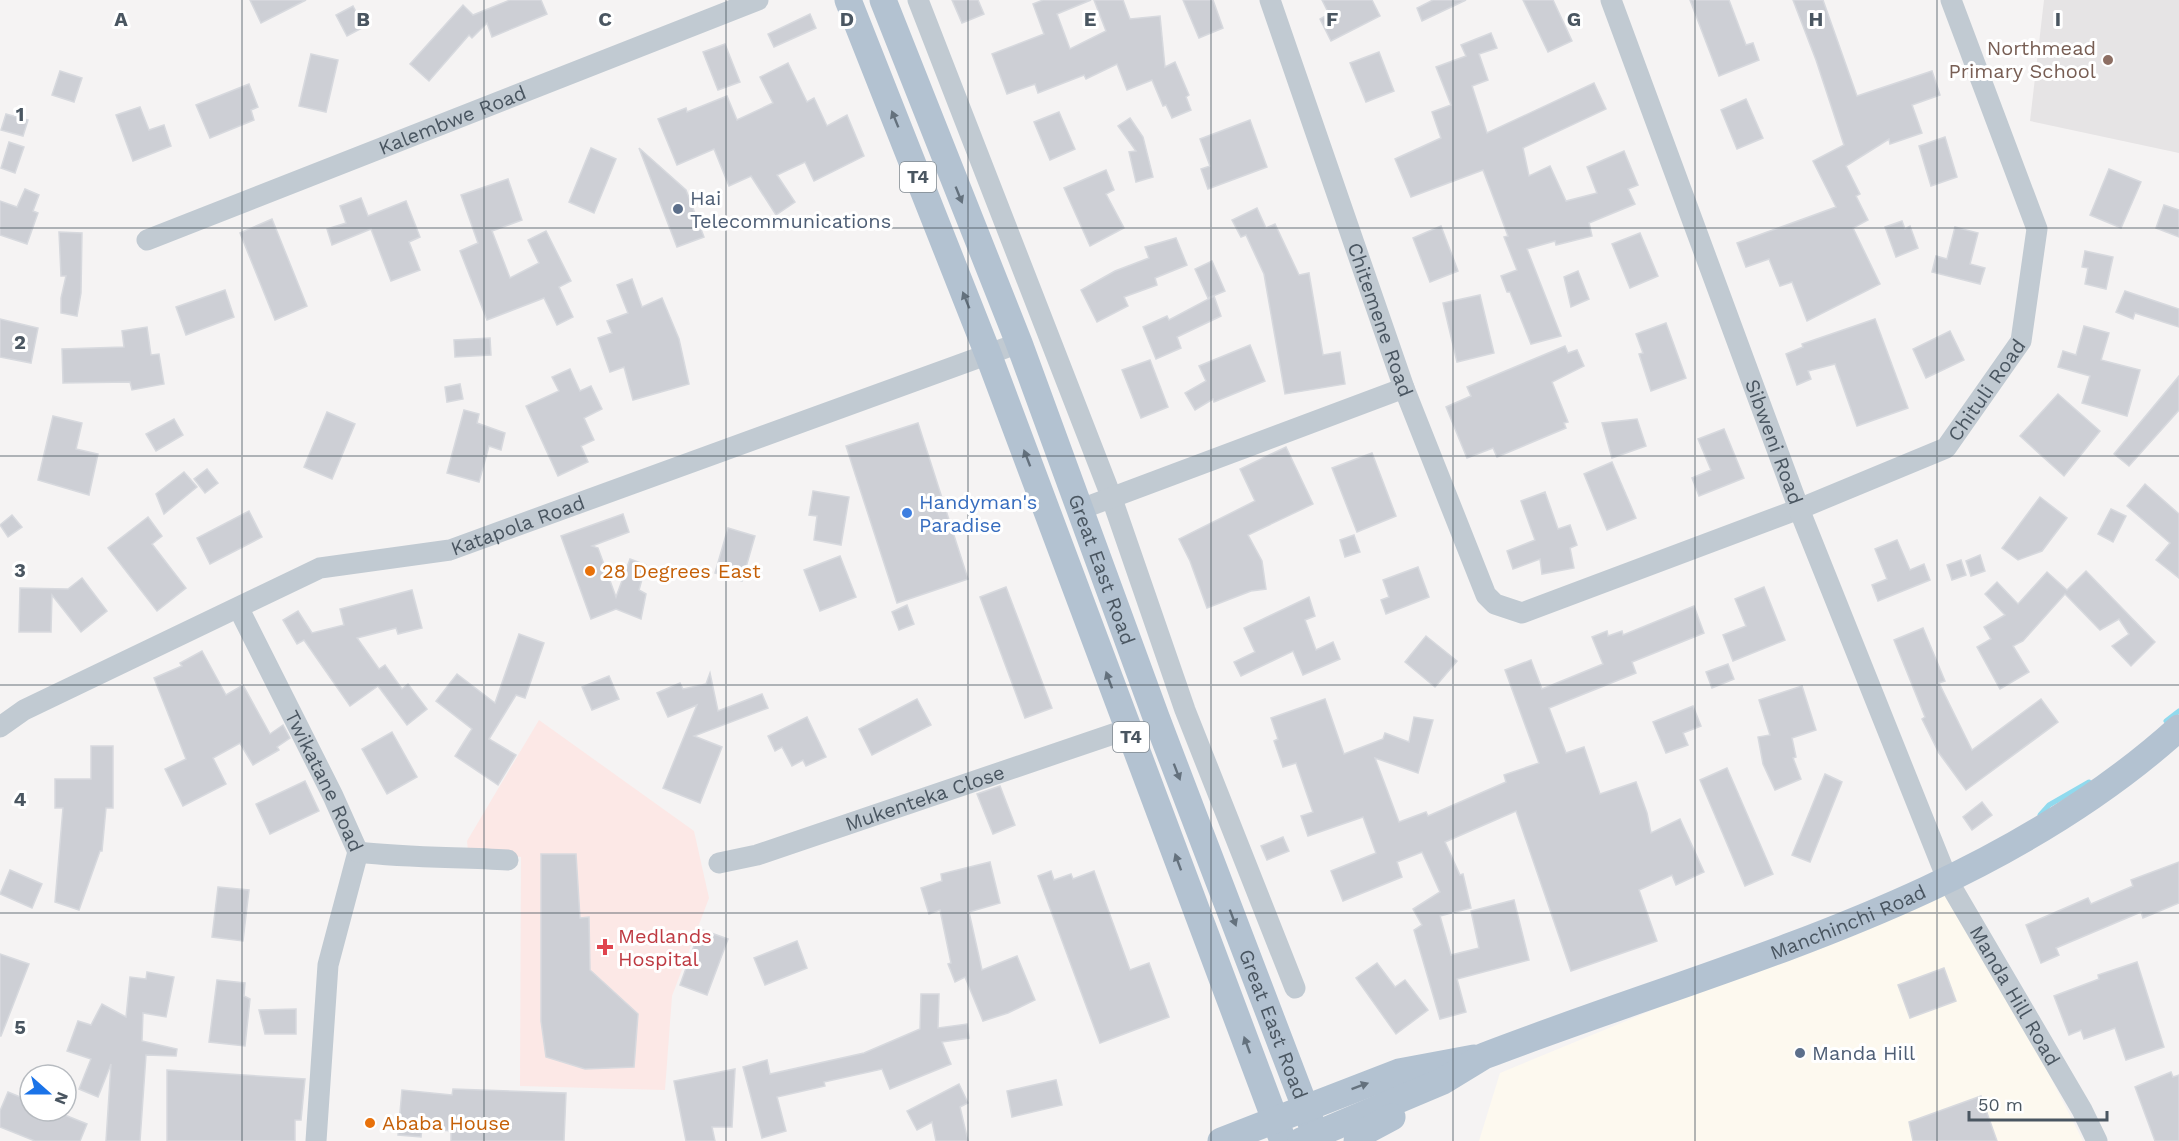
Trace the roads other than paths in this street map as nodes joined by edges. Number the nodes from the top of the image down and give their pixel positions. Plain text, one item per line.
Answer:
1 (758, 0) edge
2 (848, 0) edge
3 (883, 0) edge
4 (918, 0) edge
5 (1270, 0) edge
6 (1611, 0) edge
7 (1951, 0) edge
8 (147, 240) dead end
9 (1019, 343) junction
10 (988, 354) junction
11 (1404, 388) junction
12 (1111, 496) junction
13 (1081, 509) junction
14 (1799, 509) junction
15 (239, 609) junction
16 (1522, 614) joint
17 (0, 727) edge
18 (2179, 728) edge
19 (1128, 729) junction
20 (358, 852) junction
21 (507, 860) dead end
22 (719, 862) dead end
23 (1948, 881) junction
24 (1295, 988) dead end
25 (1484, 1056) junction
26 (1263, 1088) junction
27 (1424, 1090) junction
28 (1305, 1107) junction
29 (1279, 1130) edge
30 (1231, 1137) edge
31 (1312, 1139) edge
32 (316, 1141) edge
33 (1357, 1141) edge
34 (2097, 1141) edge

1 - 8 street, Kalembwe Road
10 -> 2 main road, Great East Road / T4
3 -> 9 main road, Great East Road / T4
4 - 12 street
5 - 11 street, Chitemene Road
6 - 14 street, Sibweni Road
7 - 14 street, Chituli Road
9 - 10 street, Katapola Road
9 - 13 main road, Great East Road / T4
10 - 15 street, Katapola Road
19 -> 10 main road, Great East Road / T4
11 - 12 street
11 - 16 street, Chitemene Road
12 - 13 street
12 - 24 street
13 -> 28 main road, Great East Road / T4
14 - 16 street, Chituli Road
14 - 23 street, Sibweni Road
15 - 17 street, Katapola Road
15 - 20 street, Twikatane Road
18 - 23 main road, Manchinchi Road
19 - 22 street, Mukenteka Close
26 -> 19 main road, Great East Road / T4
20 - 21 street
20 - 32 street, Twikatane Road
23 - 25 main road, Manchinchi Road
23 - 34 street, Manda Hill Road
25 - 27 main road, Manchinchi Road
28 -> 25 main road, Manchinchi Road
26 - 29 main road, Great East Road / T4
26 - 30 main road
27 - 31 main road, Manchinchi Road
27 - 33 main road
28 - 29 main road, Manchinchi Road
28 - 31 main road, Great East Road / T4
29 - 30 main road, Manchinchi Road

